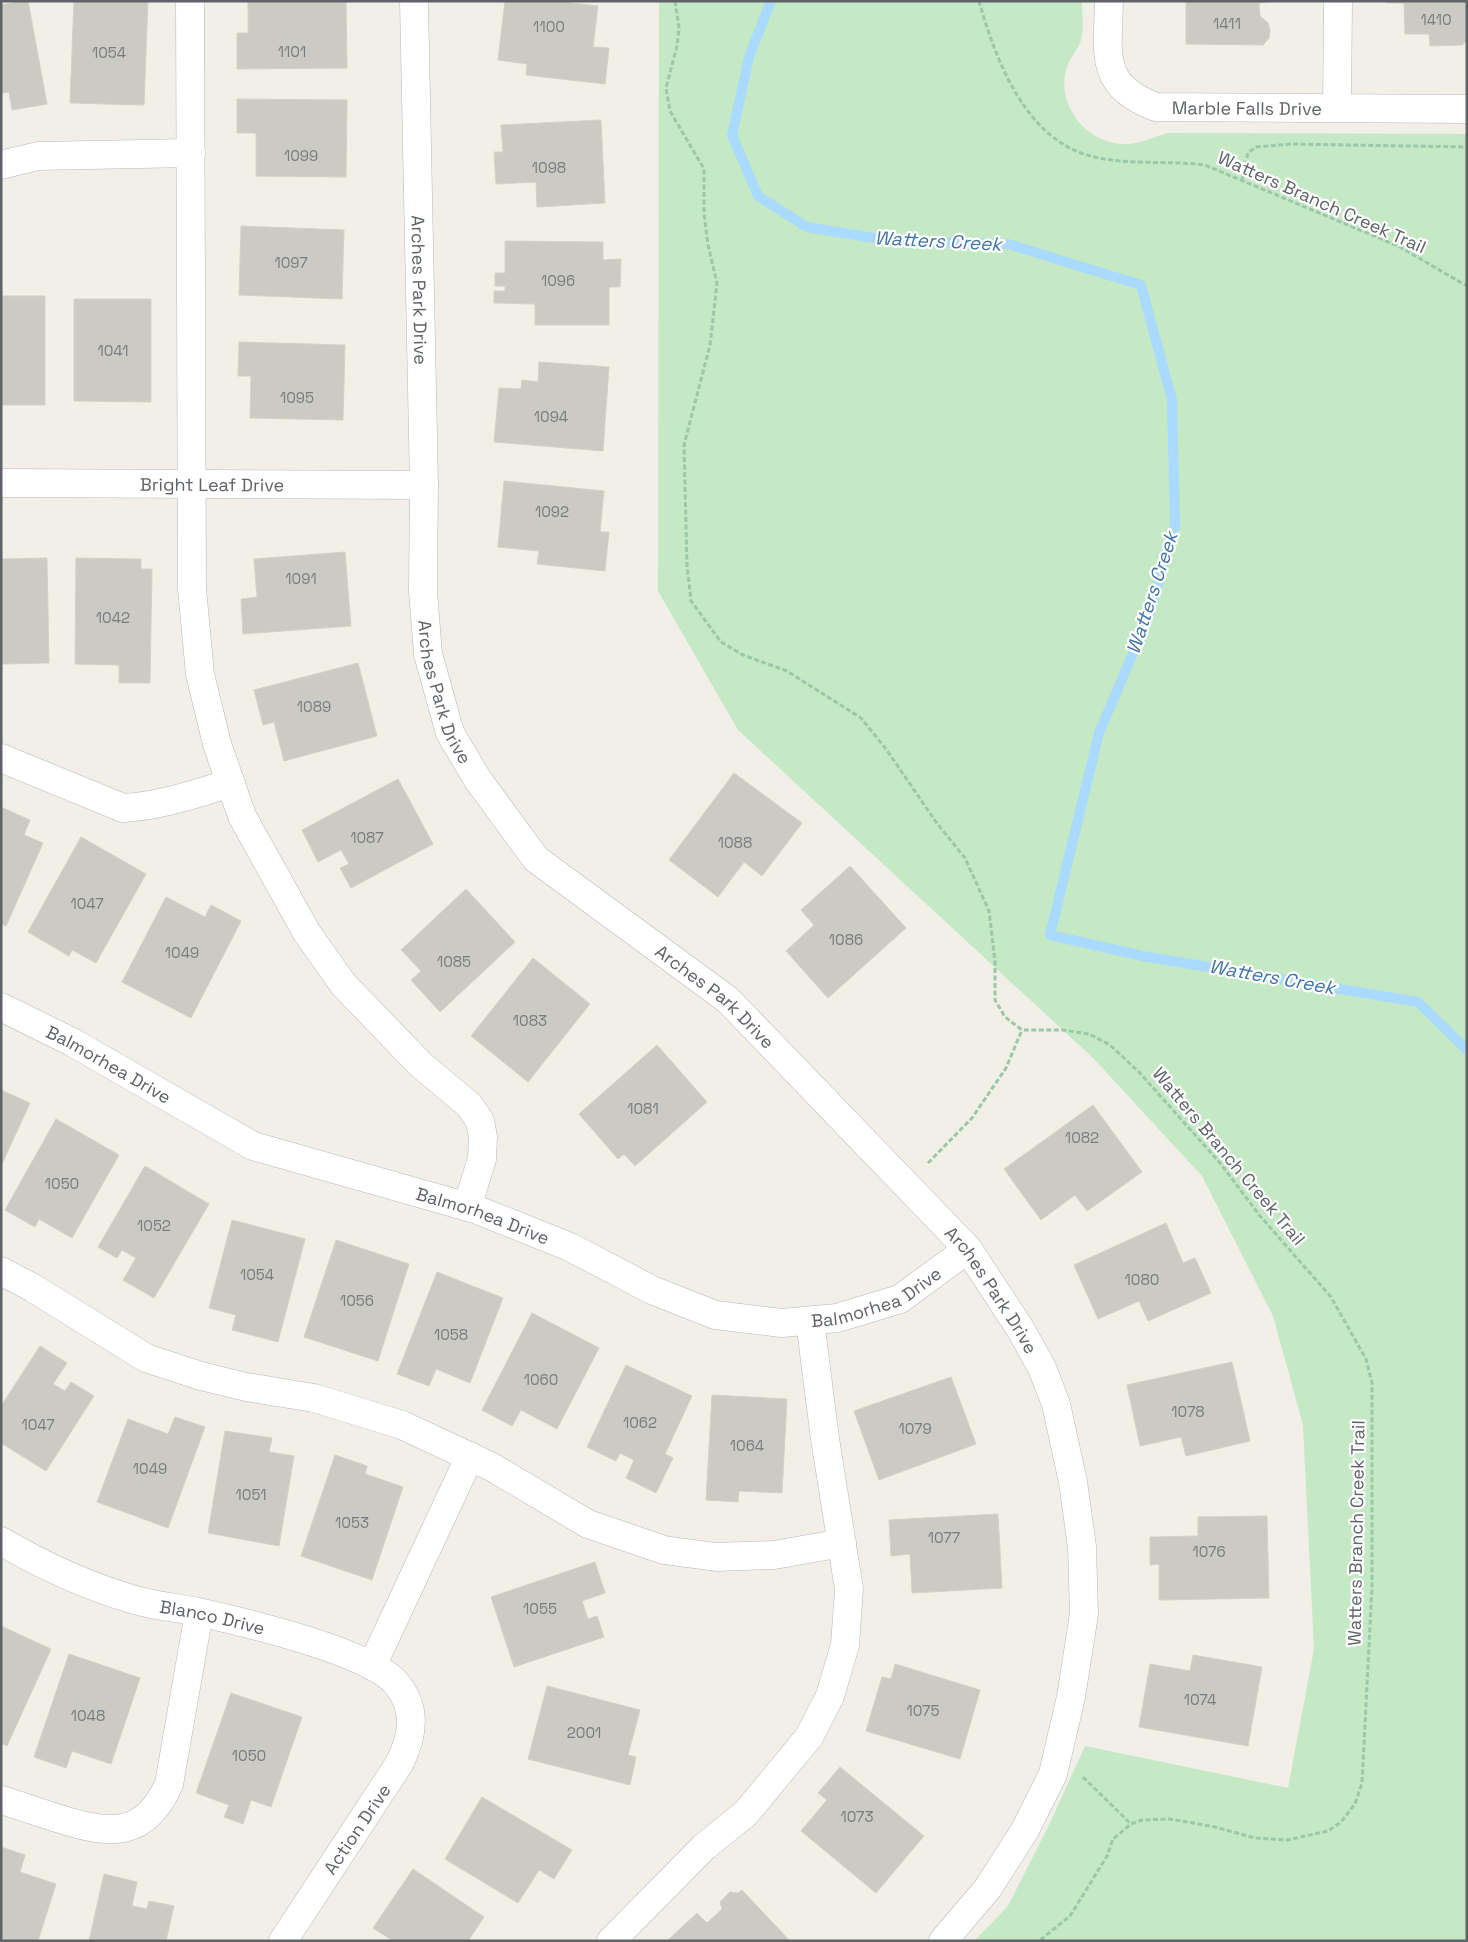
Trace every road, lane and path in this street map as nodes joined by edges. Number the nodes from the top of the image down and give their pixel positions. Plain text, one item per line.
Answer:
1 (190, 1) edge
2 (414, 1) edge
3 (675, 1) edge
4 (979, 1) edge
5 (1109, 1) edge
6 (1338, 1) edge
7 (1337, 108) junction
8 (1467, 109) edge
9 (1467, 147) edge
10 (191, 153) junction
11 (1, 164) edge
12 (1242, 180) junction
13 (1467, 286) edge
14 (1, 483) edge
15 (192, 484) junction
16 (424, 485) junction
17 (1, 758) edge
18 (231, 783) junction
19 (1, 1007) edge
20 (1022, 1030) junction
21 (904, 1183) junction
22 (467, 1207) junction
23 (968, 1248) junction
24 (1, 1271) edge
25 (810, 1321) junction
26 (470, 1456) junction
27 (1, 1540) edge
28 (842, 1543) junction
29 (199, 1613) junction
30 (372, 1666) junction
31 (409, 1710) joint
32 (1058, 1752) junction
33 (1, 1800) edge
34 (1131, 1824) junction
35 (282, 1941) edge
36 (611, 1941) edge
37 (943, 1941) edge
38 (1039, 1941) edge

1 - 10 street
2 - 16 street, Arches Park Drive
3 - 20 path
4 - 12 path, Watters Branch Creek Trail
5 - 7 street, Marble Falls Drive
6 - 7 street
7 - 8 street, Marble Falls Drive
9 - 12 path
10 - 11 street
10 - 15 street
12 - 13 path, Watters Branch Creek Trail
14 - 15 street, Bright Leaf Drive
15 - 16 street, Bright Leaf Drive
15 - 18 street
16 - 21 street, Arches Park Drive
17 - 18 street
18 - 22 street
19 - 22 street, Balmorhea Drive
20 - 21 path
20 - 34 path, Watters Branch Creek Trail
21 - 23 street, Arches Park Drive
22 - 25 street, Balmorhea Drive
23 - 25 street, Balmorhea Drive
23 - 32 street, Arches Park Drive
24 - 26 street
25 - 28 street
26 - 28 street
26 - 30 street
27 - 29 street, Blanco Drive
28 - 36 street
29 - 30 street, Blanco Drive
29 - 33 street
30 - 31 street, Blanco Drive
31 - 35 street, Action Drive
32 - 34 path
32 - 37 street, Arches Park Drive
34 - 38 path

